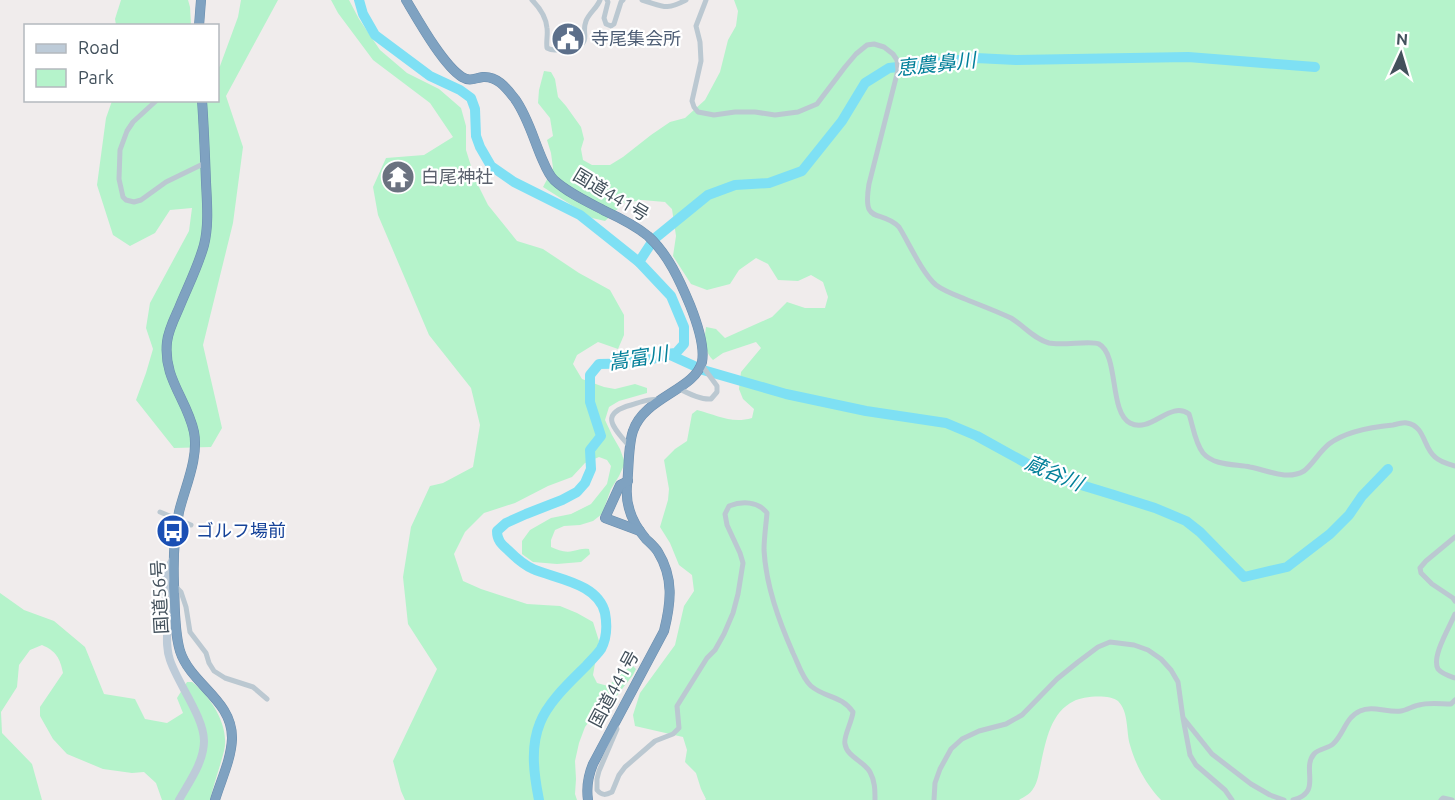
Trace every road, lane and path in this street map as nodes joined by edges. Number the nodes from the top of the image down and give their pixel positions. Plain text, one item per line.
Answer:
1 (201, 0) edge
2 (406, 0) edge
3 (532, 0) edge
4 (600, 0) edge
5 (607, 0) edge
6 (623, 0) edge
7 (642, 0) edge
8 (686, 0) edge
9 (706, 0) edge
10 (199, 24) edge
11 (155, 102) edge
12 (202, 102) edge
13 (205, 163) junction
14 (701, 364) junction
15 (678, 388) junction
16 (660, 400) junction
17 (630, 447) junction
18 (1455, 466) edge
19 (628, 481) junction
20 (160, 512) dead end
21 (190, 525) dead end
22 (640, 531) junction
23 (1455, 537) edge
24 (173, 560) junction
25 (174, 585) junction
26 (1455, 601) edge
27 (1455, 614) edge
28 (1455, 678) edge
29 (267, 699) dead end
30 (1455, 700) edge
31 (1183, 718) junction
32 (615, 724) junction
33 (179, 800) edge
34 (215, 800) edge
35 (588, 800) edge
36 (875, 800) edge
37 (934, 800) edge
38 (1232, 800) edge
39 (1284, 800) edge
40 (1293, 800) edge
41 (1441, 800) edge
42 (1452, 800) edge

1 - 10 highway
2 - 14 highway, 国道441号
3 - 4 street
5 - 6 street
7 - 8 street
9 - 18 street
11 - 13 street
12 - 13 highway, 国道56号
13 - 24 highway, 国道56号
14 - 15 highway, 国道441号
14 - 15 street
15 - 16 highway, 国道441号
16 - 17 highway, 国道441号
16 - 17 street
17 - 19 highway, 国道441号
19 - 22 highway, 国道441号
19 - 22 highway
20 - 21 street, bridge
22 - 32 highway, 国道441号
23 - 26 street
24 - 25 highway, 国道56号
24 - 33 main road
25 - 29 street
25 - 34 highway, 国道56号
27 - 28 street
30 - 40 street
31 - 37 street
31 - 38 street
31 - 39 street
32 - 35 highway, 国道441号
32 - 36 street
41 - 42 street

